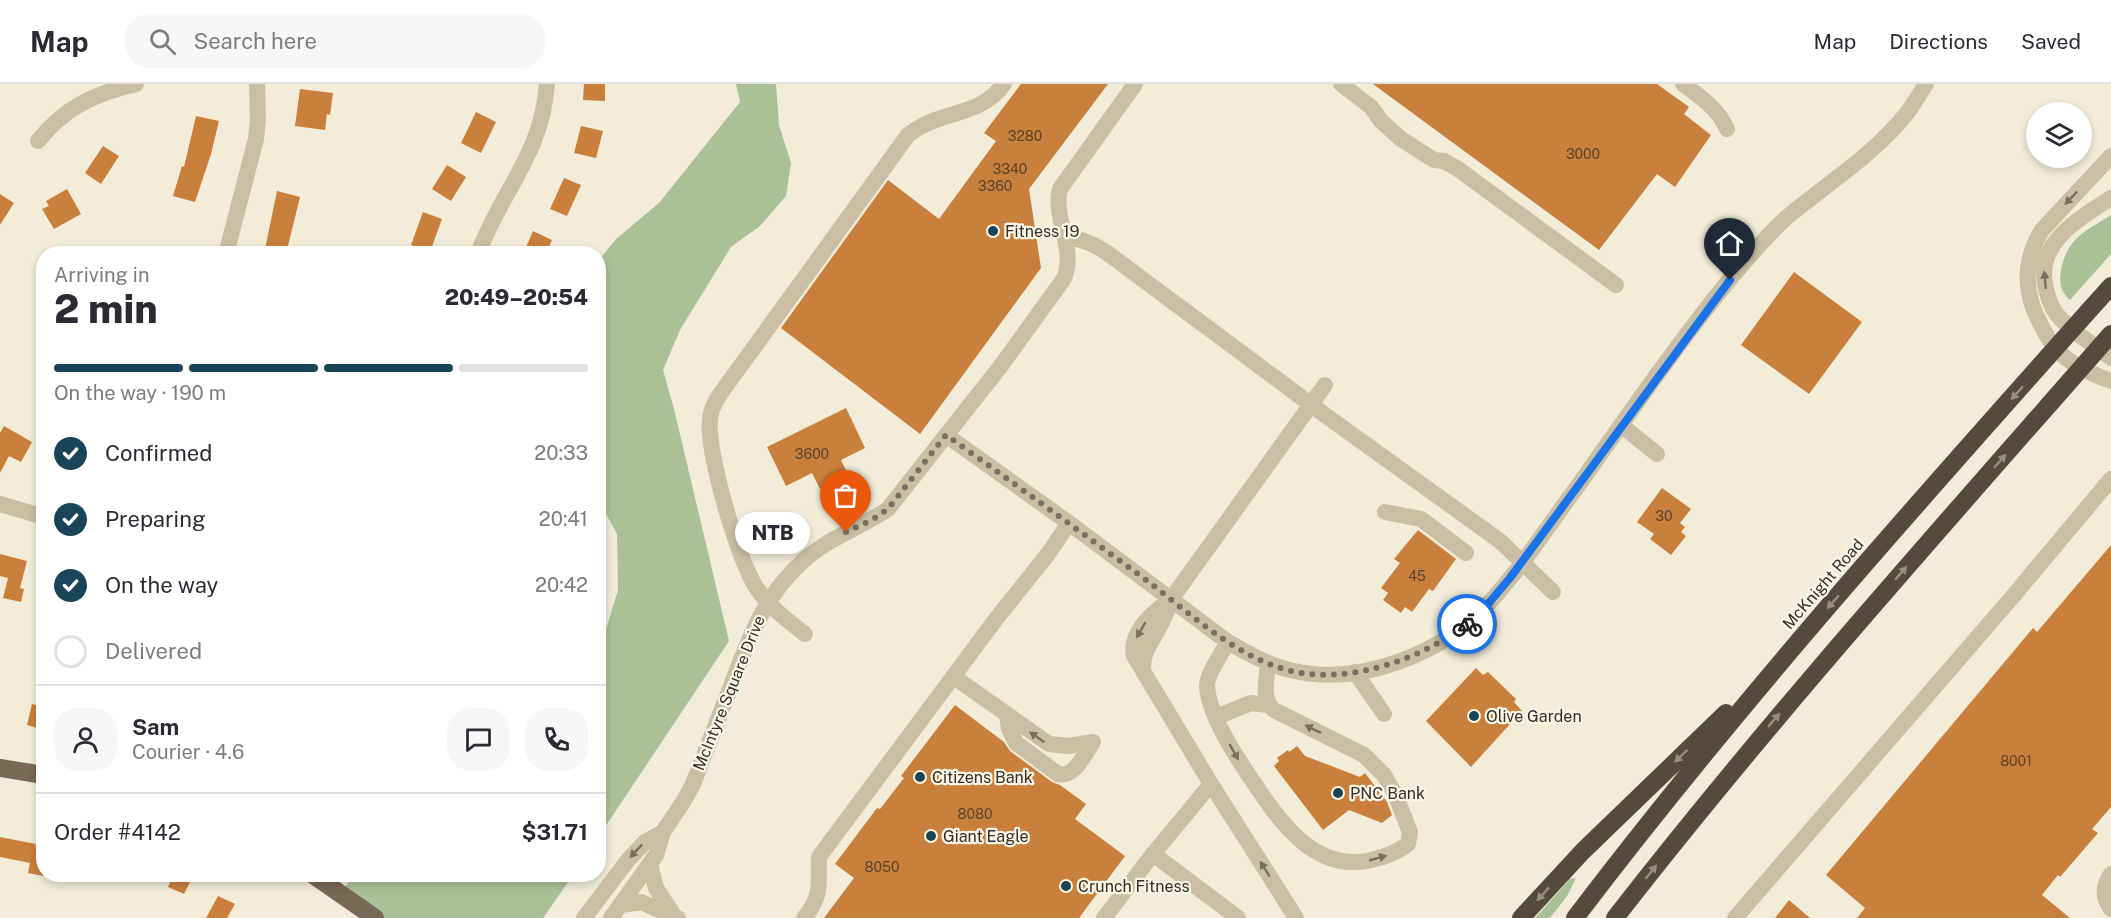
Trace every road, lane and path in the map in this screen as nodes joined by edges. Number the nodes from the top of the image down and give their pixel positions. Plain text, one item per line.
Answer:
1 (136, 84) edge
2 (257, 84) edge
3 (547, 84) edge
4 (1004, 84) edge
5 (1134, 84) edge
6 (1341, 84) edge
7 (1683, 84) edge
8 (1926, 84) edge
9 (1727, 129) dead end
10 (38, 141) dead end
11 (2111, 156) edge
12 (2111, 198) edge
13 (1064, 234) junction
14 (228, 246) edge
15 (482, 246) edge
16 (1616, 285) dead end
17 (2111, 286) edge
18 (2072, 329) junction
19 (2111, 334) edge
20 (2056, 349) junction
21 (2105, 353) edge
22 (2082, 368) junction
23 (2111, 381) edge
24 (1325, 385) dead end
25 (1310, 405) junction
26 (1622, 425) junction
27 (946, 435) junction
28 (1657, 454) dead end
29 (2111, 479) edge
30 (0, 504) edge
31 (1385, 512) dead end
32 (36, 515) edge
33 (1069, 523) junction
34 (1466, 553) dead end
35 (1522, 562) junction
36 (1553, 592) dead end
37 (1172, 598) junction
38 (767, 602) junction
39 (805, 634) dead end
40 (1228, 642) junction
41 (1798, 642) junction
42 (1268, 663) junction
43 (1356, 672) junction
44 (954, 677) junction
45 (1268, 705) junction
46 (1384, 714) dead end
47 (1007, 715) junction
48 (1216, 717) junction
49 (0, 768) edge
50 (36, 774) edge
51 (1211, 784) junction
52 (663, 832) junction
53 (1153, 854) junction
54 (650, 864) junction
55 (2111, 874) edge
56 (323, 882) edge
57 (2111, 909) edge
58 (616, 912) edge
59 (676, 916) edge
60 (375, 918) edge
61 (584, 918) edge
62 (804, 918) edge
63 (1104, 918) edge
64 (1238, 918) edge
65 (1296, 918) edge
66 (1521, 918) edge
67 (1575, 918) edge
68 (1615, 918) edge
69 (1735, 918) edge

1 - 10 street
2 - 14 street
3 - 15 street
4 - 38 street
5 - 13 street, McIntyre Square Drive
6 - 16 street
7 - 9 street
8 - 26 street
11 -> 20 street
18 -> 12 street
13 - 25 street
13 - 27 street, McIntyre Square Drive
17 - 18 highway, McKnight Road
18 - 20 highway, McKnight Road
18 - 21 street
19 - 21 highway
20 - 22 street
20 -> 41 highway, McKnight Road
21 - 22 highway
22 - 23 street
68 -> 22 highway
24 - 25 street
25 - 35 street
25 - 37 street
26 - 28 street
26 - 35 street
27 - 33 street
27 - 38 street, McIntyre Square Drive
29 - 69 street
30 - 32 street
31 - 34 street
33 - 37 street
33 - 44 street
35 - 36 street
35 - 43 street
37 - 40 street
37 - 51 street
38 - 39 street
38 - 52 street, McIntyre Square Drive
40 - 42 street
40 - 48 street
41 -> 66 highway
41 - 67 highway, McKnight Road
42 - 43 street
42 - 45 street
43 - 46 street
44 - 47 street
44 - 62 street
45 - 48 street
48 -> 45 street
47 -> 47 street
49 - 50 main road
51 - 53 street
65 -> 51 street
52 - 54 street, McIntyre Square Drive
52 -> 61 street, McIntyre Square Drive
53 - 63 street
53 - 64 street
54 - 58 street, McIntyre Square Drive
54 - 59 street
55 - 57 street
56 - 60 main road
58 - 59 street

